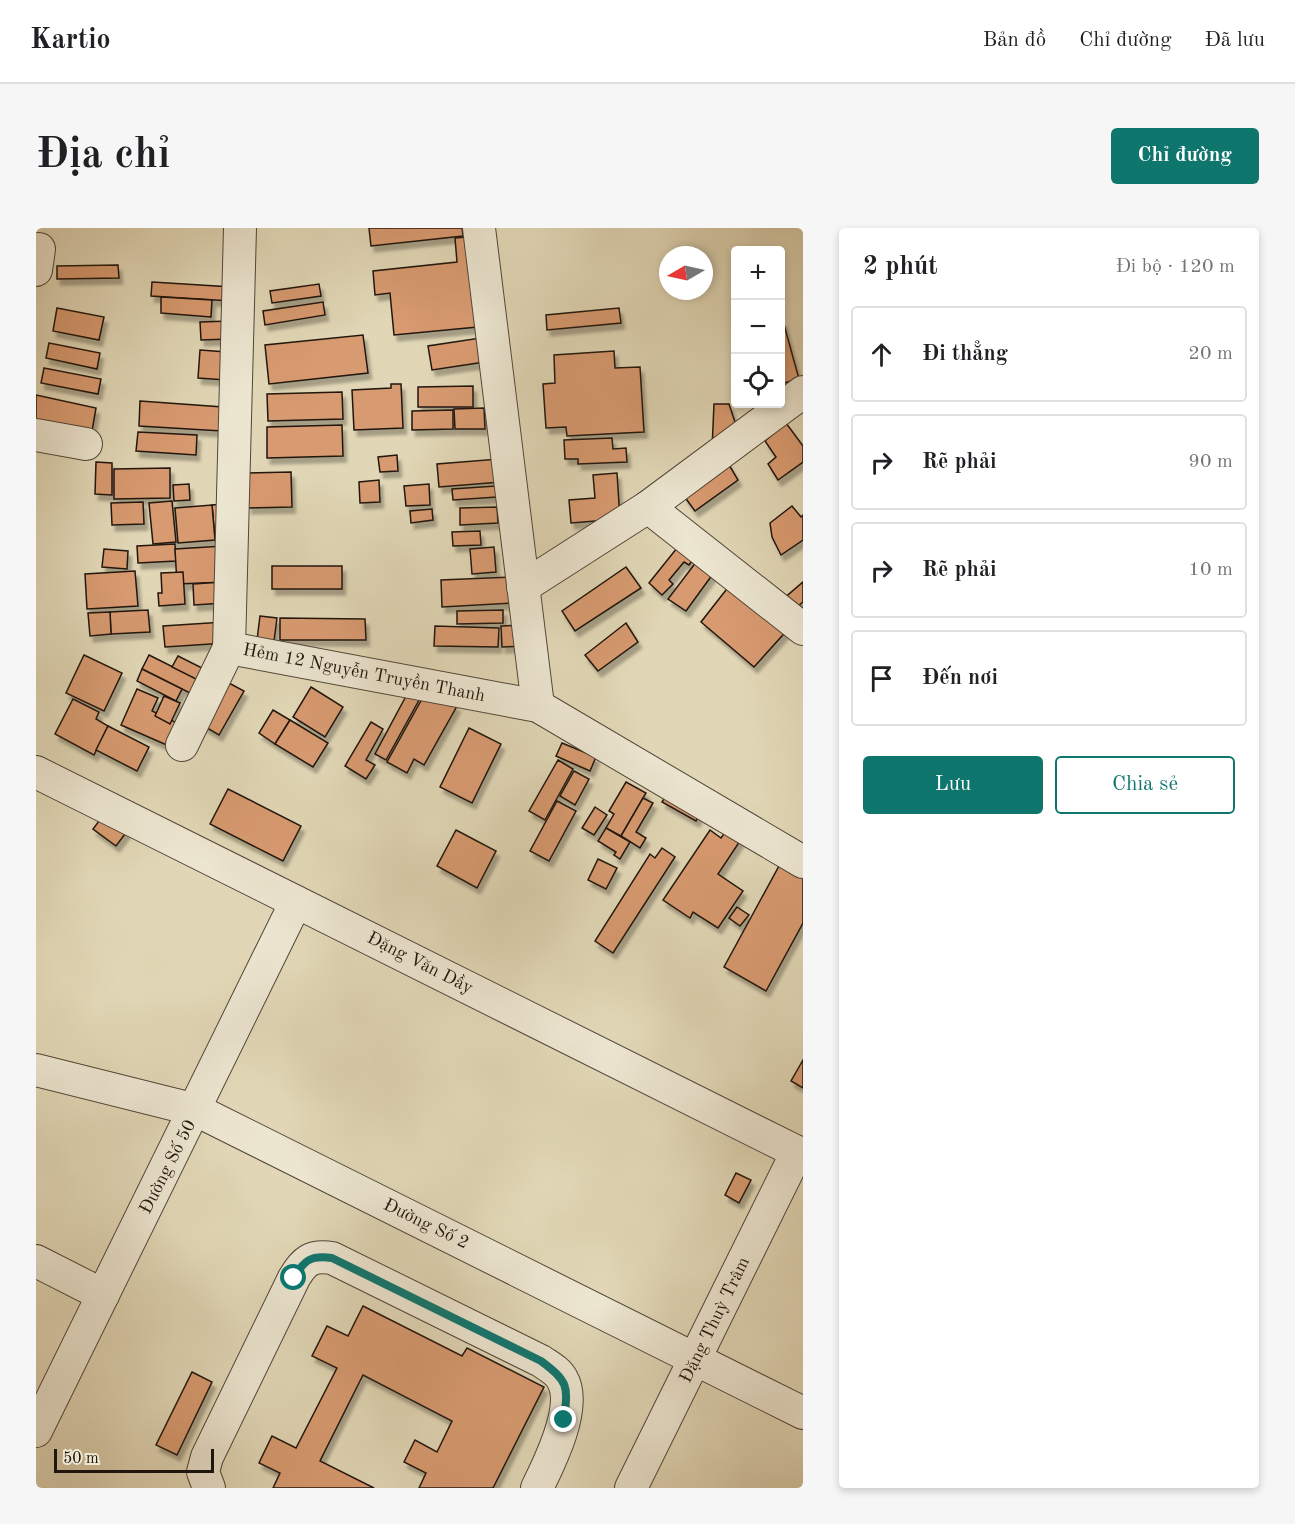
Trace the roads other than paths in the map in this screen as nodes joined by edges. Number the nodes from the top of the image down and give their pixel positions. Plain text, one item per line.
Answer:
1 (240, 228) edge
2 (480, 228) edge
3 (803, 392) edge
4 (36, 435) edge
5 (86, 444) dead end
6 (648, 507) junction
7 (524, 587) junction
8 (803, 629) edge
9 (229, 648) junction
10 (538, 706) junction
11 (182, 745) dead end
12 (36, 772) edge
13 (803, 862) edge
14 (296, 902) junction
15 (36, 1070) edge
16 (196, 1110) junction
17 (800, 1154) edge
18 (36, 1261) edge
19 (104, 1295) junction
20 (697, 1358) junction
21 (803, 1413) edge
22 (36, 1431) edge
23 (209, 1488) edge
24 (537, 1488) edge
25 (631, 1488) edge

1 - 9 street, Hẻm 12 Nguyễn Truyền Thanh
2 - 7 street
3 - 6 street
4 - 5 street
6 - 7 street
6 - 8 street
7 - 10 street
9 - 10 street, Hẻm 12 Nguyễn Truyền Thanh
9 - 11 street
10 - 13 street, Hẻm 12 Nguyễn Truyền Thanh
12 - 14 street, Đặng Văn Dầy
14 - 16 street, Đường Số 50
14 - 17 street, Đặng Văn Dầy
15 - 16 street, Đường Số 2
16 - 19 street, Đường Số 50
16 - 20 street, Đường Số 2
17 - 20 street, Đặng Thuỳ Trâm
18 - 19 street
19 - 22 street, Đường Số 50
20 - 21 street, Đường Số 2
20 - 25 street, Đặng Thuỳ Trâm
23 - 24 street

